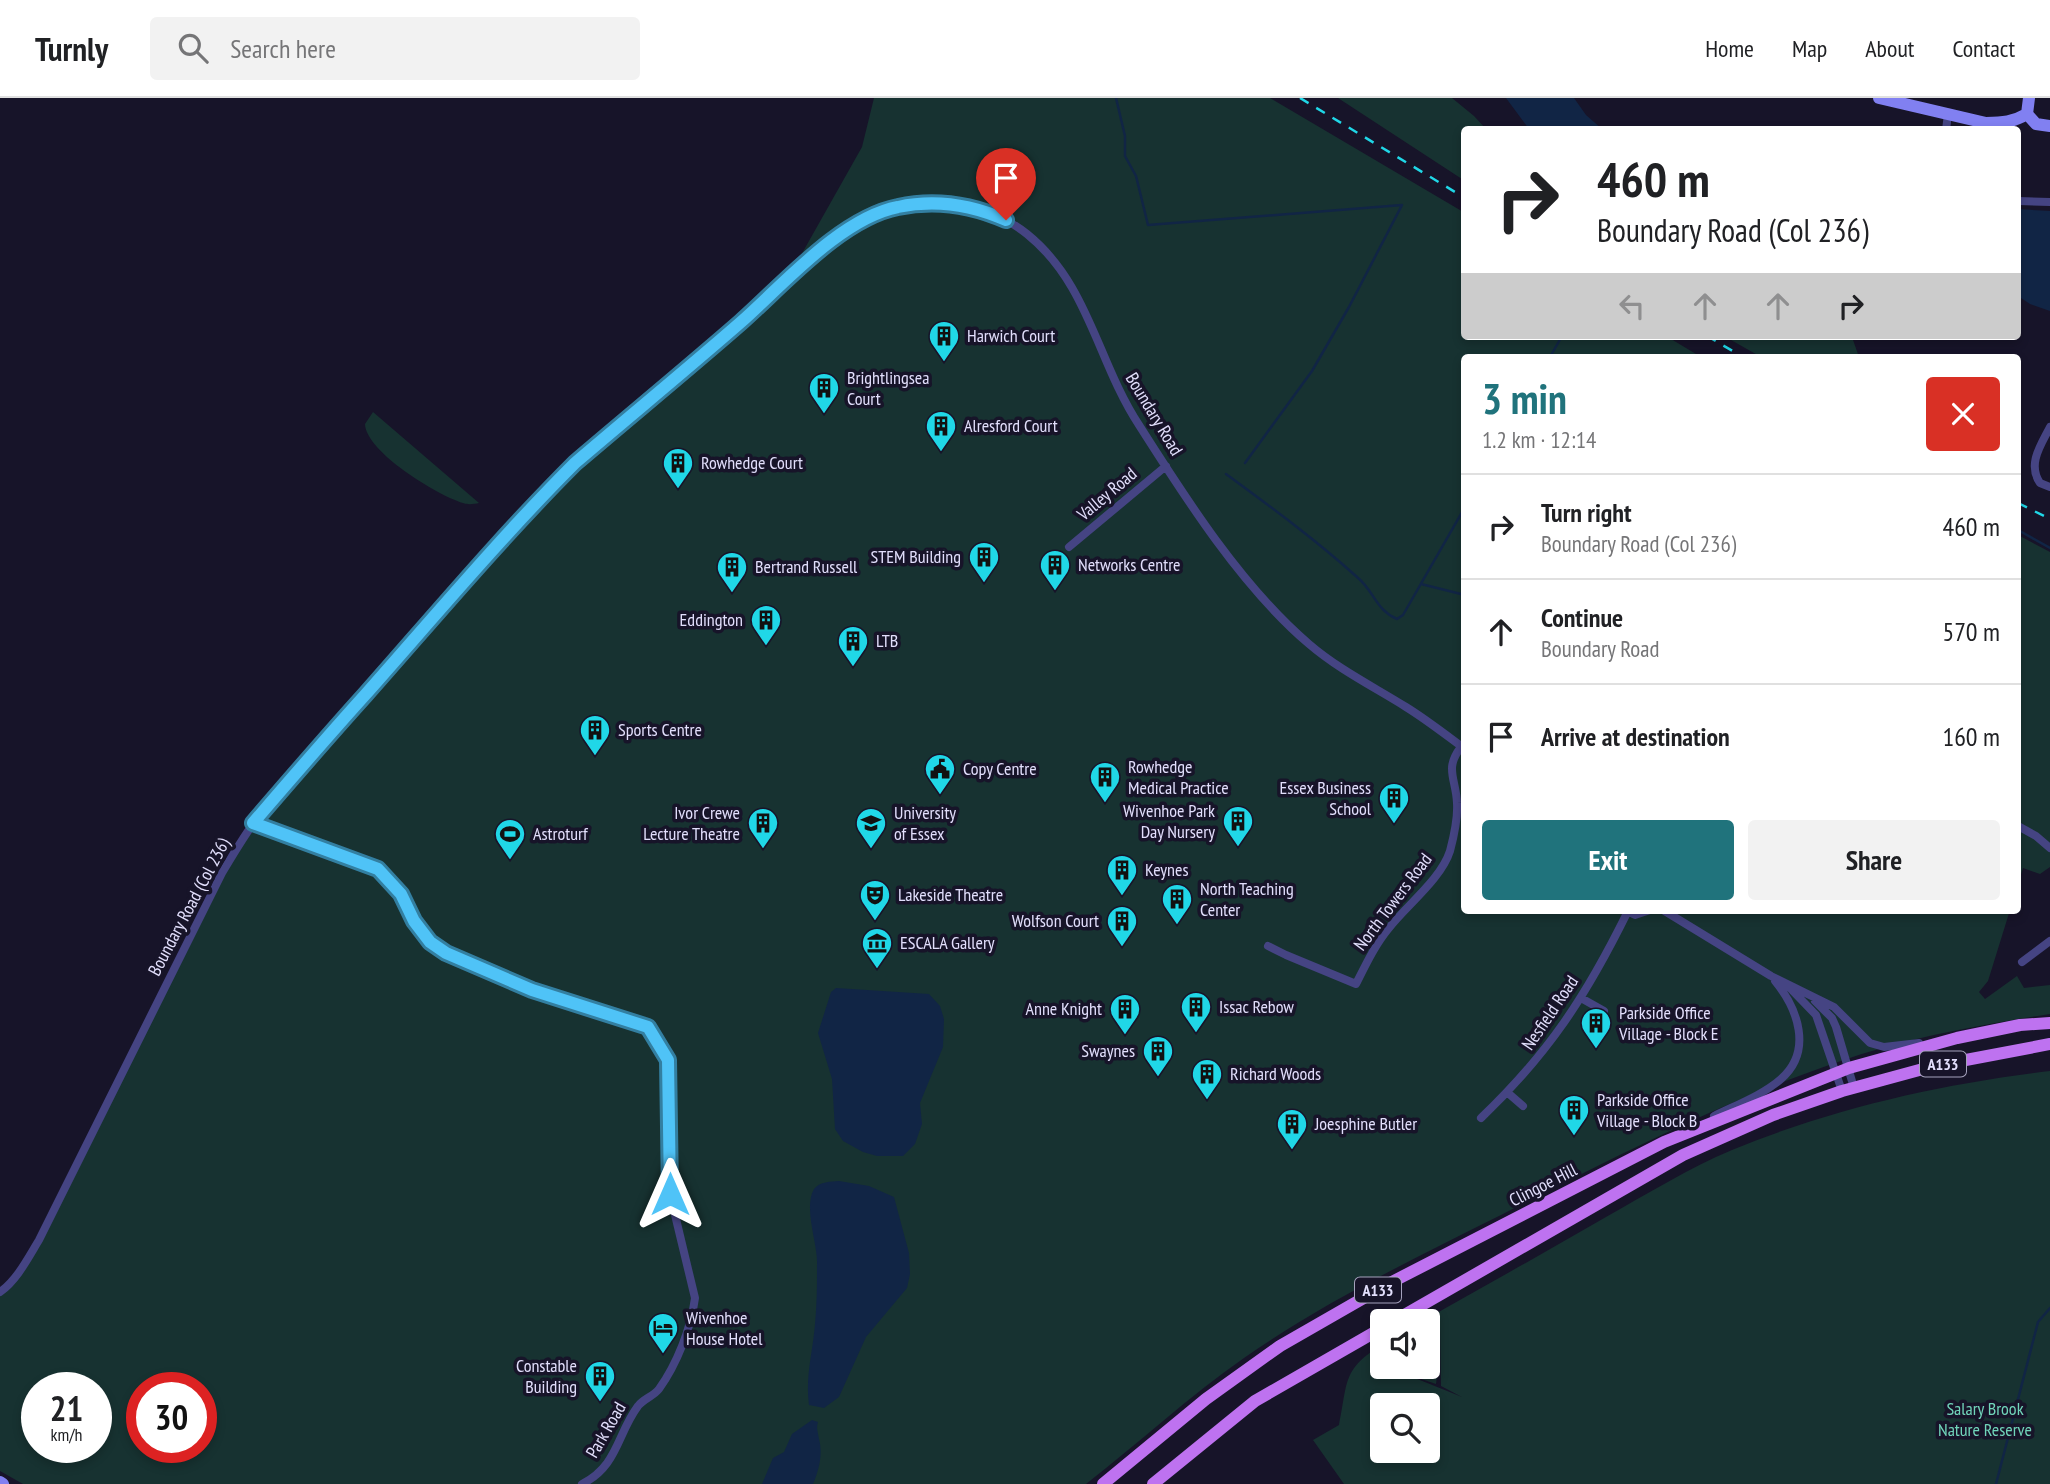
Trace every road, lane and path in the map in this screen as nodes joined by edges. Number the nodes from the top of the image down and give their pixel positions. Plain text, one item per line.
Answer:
1 (1879, 98) edge
2 (2029, 98) edge
3 (1948, 114) junction
4 (2028, 114) junction
5 (1946, 126) edge
6 (2050, 126) edge
7 (2021, 201) edge
8 (2050, 202) edge
9 (806, 262) joint
10 (2050, 428) edge
11 (1166, 466) junction
12 (2050, 487) edge
13 (1069, 547) dead end
14 (1461, 747) edge
15 (1461, 750) edge
16 (253, 823) junction
17 (2021, 828) edge
18 (2050, 848) edge
19 (1624, 914) edge
20 (1670, 914) edge
21 (2050, 942) edge
22 (1268, 946) dead end
23 (2022, 962) dead end
24 (1771, 976) junction
25 (1785, 984) junction
26 (1802, 990) junction
27 (1581, 998) junction
28 (1604, 1011) dead end
29 (2050, 1023) edge
30 (1957, 1038) junction
31 (2050, 1044) edge
32 (1849, 1068) junction
33 (1835, 1072) junction
34 (1848, 1090) junction
35 (1508, 1093) junction
36 (1523, 1105) dead end
37 (1481, 1118) dead end
38 (1678, 1135) junction
39 (0, 1292) edge
40 (1415, 1309) edge
41 (1370, 1335) edge
42 (582, 1484) edge
43 (1102, 1484) edge
44 (1153, 1484) edge

1 - 3 street
2 - 4 street
3 - 4 street
3 - 5 street
4 - 6 street
7 - 8 street
9 - 11 street, Boundary Road
9 - 16 street, Boundary Road (Col 236)
10 - 12 street
11 - 13 street, Valley Road
11 - 14 street, Boundary Road
15 - 22 street, North Towers Road
16 - 39 street, Boundary Road (Col 236)
16 - 42 street, Park Road
17 - 18 street
19 - 27 street, Nesfield Road
20 - 24 street
21 - 23 street
24 - 25 street
24 - 38 street
25 - 26 street
25 - 33 street
26 - 30 street
26 - 32 street
27 - 28 street
27 - 35 street, Nesfield Road
29 - 30 main road, Clingoe Hill / A133
30 - 32 main road, Clingoe Hill / A133
31 - 34 main road, A133
32 - 33 main road, Clingoe Hill / A133
32 - 34 street
33 - 34 street
33 - 38 main road, Clingoe Hill / A133
34 - 40 main road, A133
35 - 36 street
35 - 37 street, Nesfield Road
38 - 43 main road, Clingoe Hill / A133
41 - 44 main road, A133

